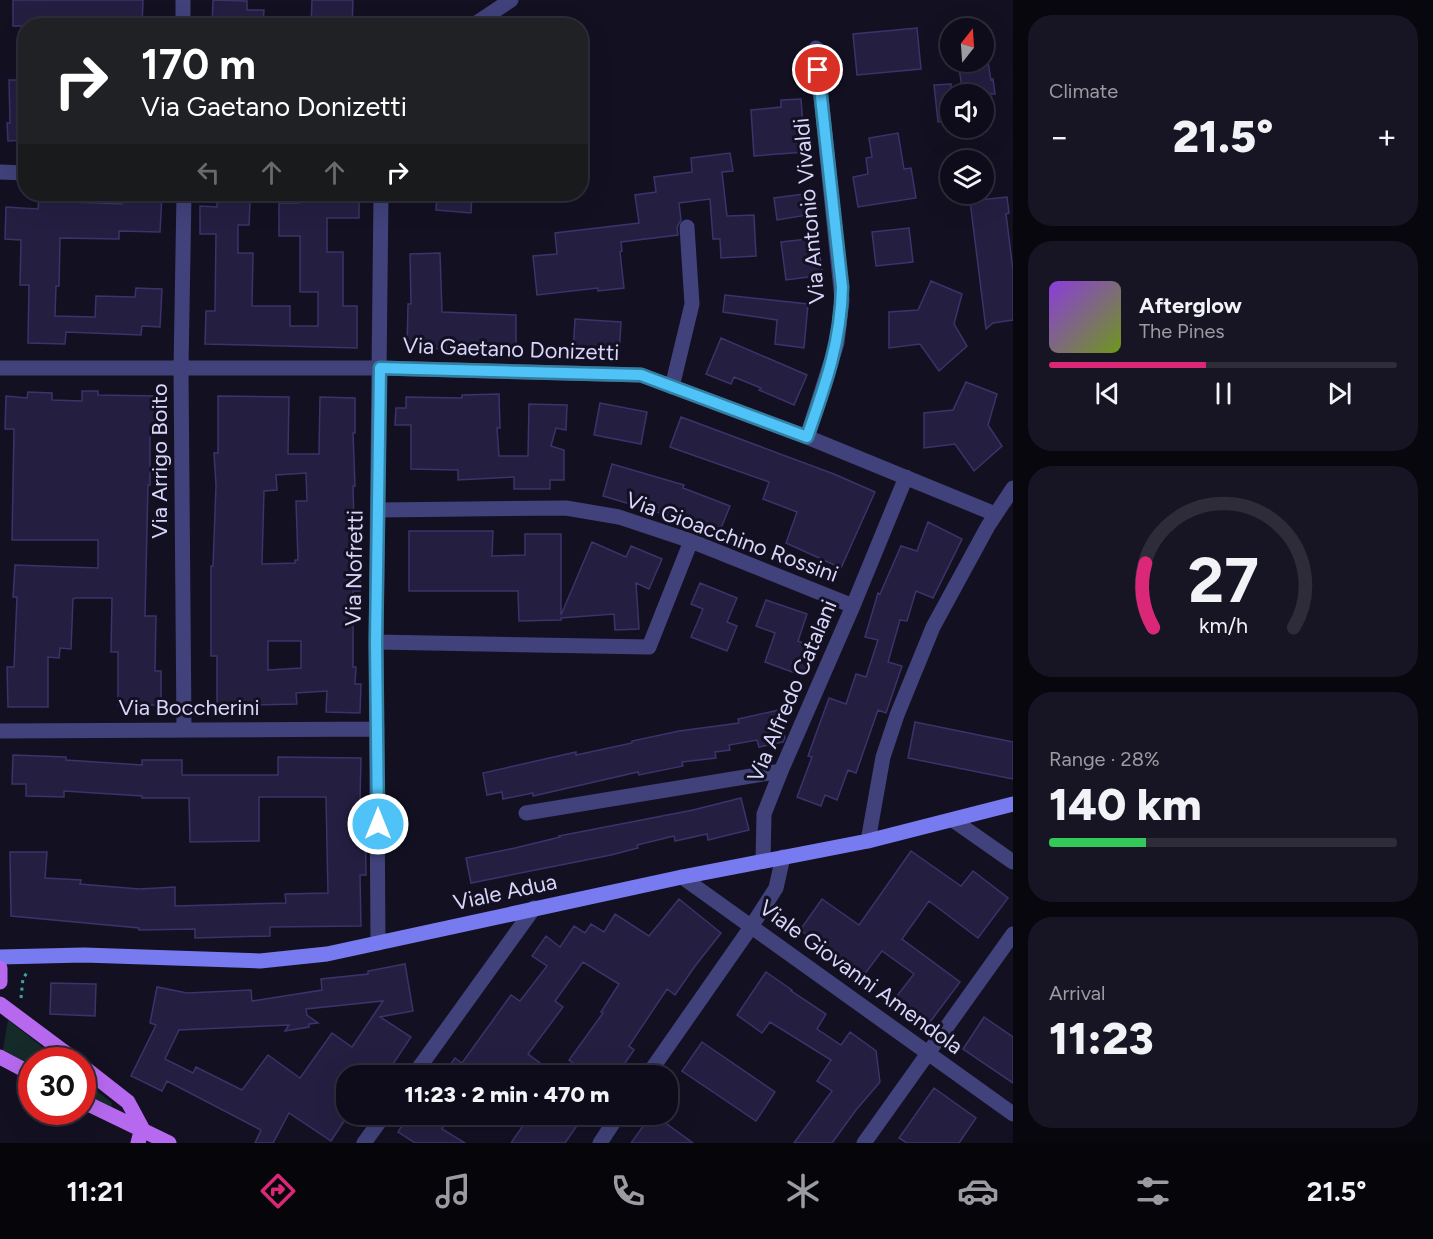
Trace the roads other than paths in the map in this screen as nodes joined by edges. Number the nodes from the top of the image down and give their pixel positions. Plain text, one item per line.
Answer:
1 (183, 0) edge
2 (511, 0) edge
3 (183, 18) edge
4 (484, 18) edge
5 (816, 48) dead end
6 (0, 172) edge
7 (18, 173) edge
8 (184, 201) edge
9 (381, 201) edge
10 (687, 226) dead end
11 (0, 368) edge
12 (380, 368) junction
13 (181, 369) junction
14 (672, 387) junction
15 (807, 437) junction
16 (906, 477) junction
17 (1011, 495) edge
18 (378, 510) junction
19 (995, 514) junction
20 (691, 541) junction
21 (854, 606) junction
22 (376, 642) junction
23 (184, 729) junction
24 (377, 729) junction
25 (0, 731) edge
26 (781, 771) junction
27 (1013, 804) edge
28 (526, 813) dead end
29 (953, 820) junction
30 (868, 841) junction
31 (783, 857) junction
32 (763, 861) junction
33 (1013, 862) edge
34 (682, 877) junction
35 (534, 908) junction
36 (751, 927) junction
37 (1013, 934) edge
38 (378, 943) junction
39 (0, 957) edge
40 (0, 968) edge
41 (0, 982) edge
42 (0, 1004) edge
43 (57, 1047) edge
44 (929, 1054) junction
45 (0, 1057) edge
46 (421, 1065) edge
47 (655, 1065) edge
48 (18, 1067) edge
49 (96, 1077) edge
50 (96, 1108) edge
51 (1013, 1114) edge
52 (377, 1125) edge
53 (612, 1125) edge
54 (140, 1136) edge
55 (169, 1143) edge
56 (364, 1143) edge
57 (600, 1143) edge
58 (864, 1143) edge

1 - 3 street
2 - 4 street
5 - 15 street, Via Antonio Vivaldi
6 - 7 street
8 - 13 street, Via Arrigo Boito
9 - 12 street, Via Nofretti
10 - 14 street
11 - 13 street, Via Gaetano Donizetti
12 - 13 street, Via Gaetano Donizetti
12 - 14 street, Via Gaetano Donizetti
12 - 18 street, Via Nofretti
13 - 23 street, Via Arrigo Boito
14 - 15 street, Via Gaetano Donizetti
15 - 16 street, Via Gaetano Donizetti
16 - 19 street, Via Gaetano Donizetti
16 - 21 street, Via Alfredo Catalani
17 - 19 street
18 - 20 street, Via Gioacchino Rossini
18 - 22 street, Via Nofretti
19 - 30 street
20 - 21 street, Via Gioacchino Rossini
20 - 22 street
21 - 26 street, Via Alfredo Catalani
22 - 24 street, Via Nofretti
23 - 24 street, Via Boccherini
23 - 25 street, Via Boccherini
24 - 38 street, Via Nofretti
26 - 28 street
26 - 32 street, Via Alfredo Catalani
27 - 29 main road, Viale Adua
29 - 30 main road, Viale Adua
29 - 33 street
30 - 31 main road, Viale Adua
31 - 32 main road, Viale Adua
31 - 36 street
32 - 34 main road, Viale Adua
34 - 35 main road, Viale Adua
34 - 36 street, Viale Giovanni Amendola
35 - 38 main road, Viale Adua
35 - 46 street
36 - 44 street, Viale Giovanni Amendola
36 - 47 street
37 - 44 street
38 - 39 main road, Viale Adua
40 - 41 main road
42 - 43 main road
44 - 51 street, Viale Giovanni Amendola
44 - 58 street
45 - 48 main road
49 - 54 main road
50 - 54 main road
52 - 56 street
53 - 57 street
54 - 55 main road

